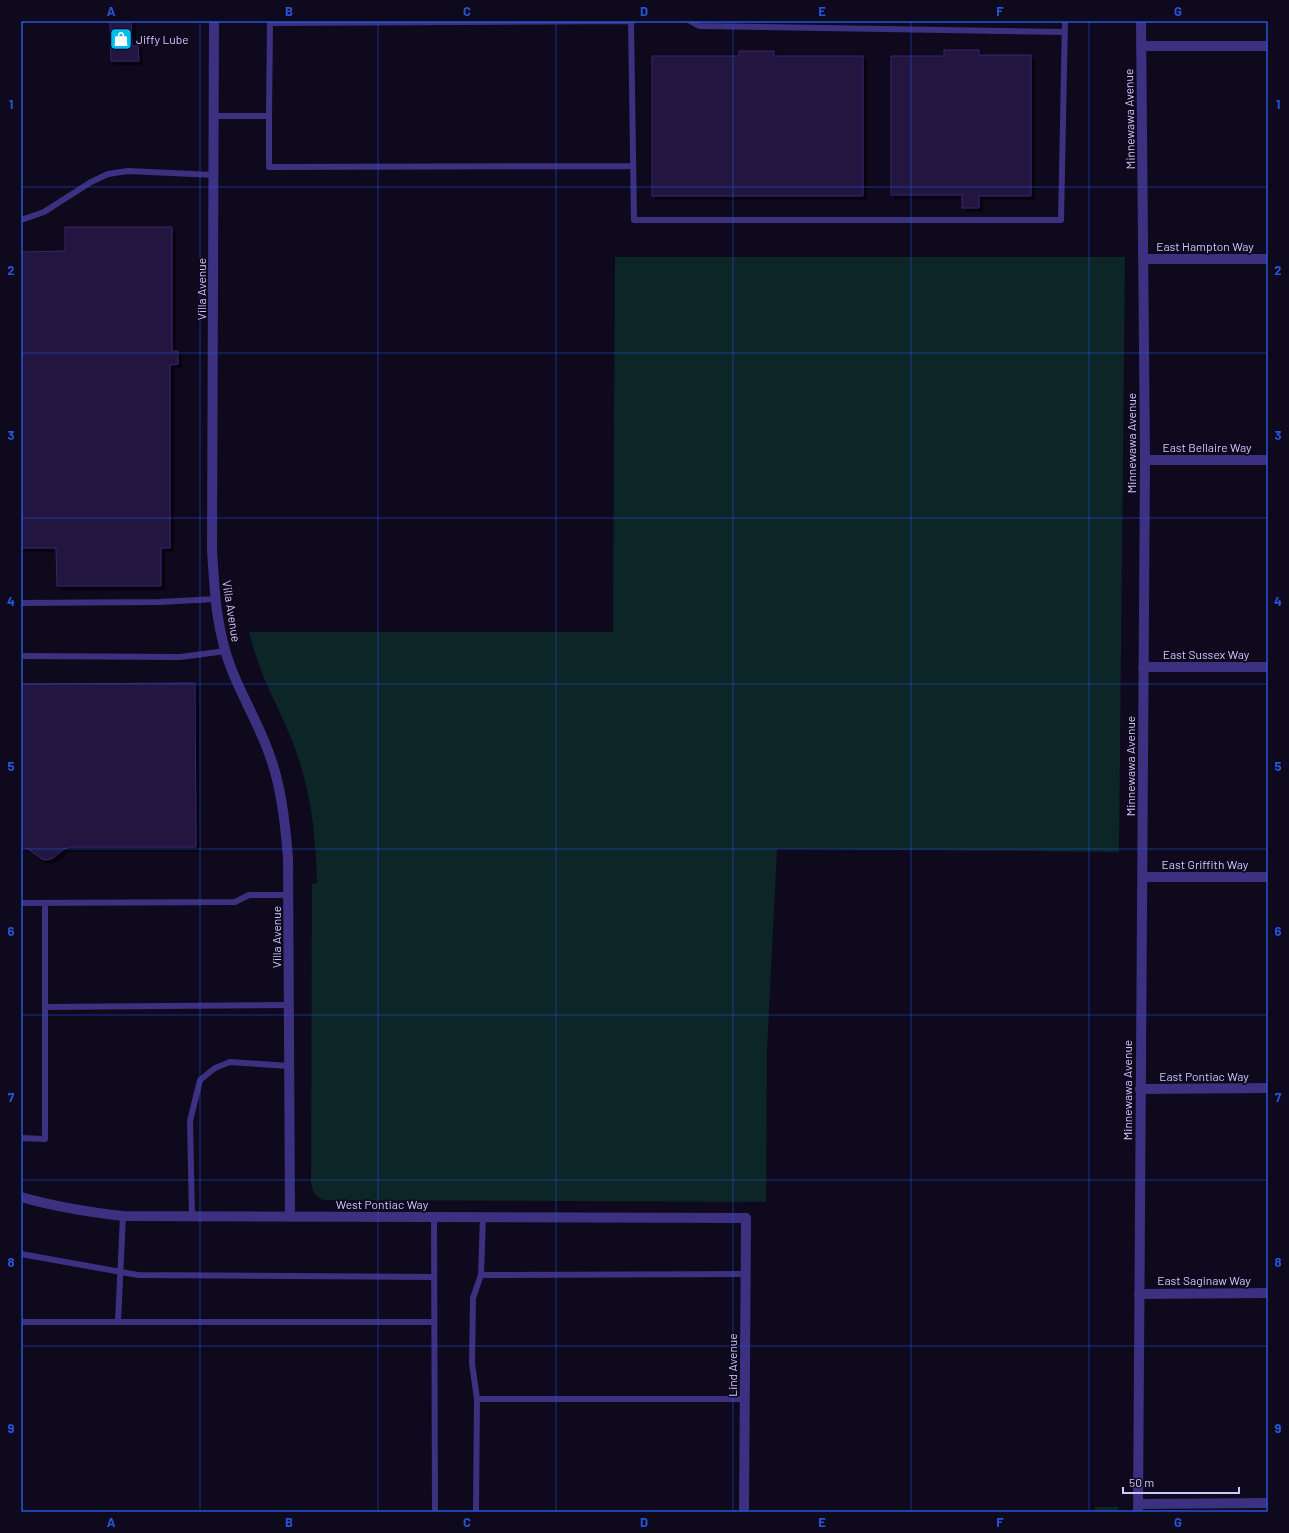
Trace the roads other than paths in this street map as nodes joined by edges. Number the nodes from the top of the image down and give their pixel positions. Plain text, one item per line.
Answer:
1 (214, 21) edge
2 (631, 21) edge
3 (690, 21) edge
4 (1065, 21) edge
5 (1141, 21) edge
6 (1064, 32) junction
7 (1141, 46) junction
8 (1268, 46) edge
9 (214, 116) junction
10 (269, 116) junction
11 (633, 166) junction
12 (214, 174) junction
13 (21, 220) edge
14 (1143, 259) junction
15 (1268, 259) edge
16 (1145, 460) junction
17 (1268, 460) edge
18 (216, 599) junction
19 (21, 603) edge
20 (226, 652) junction
21 (21, 656) edge
22 (1143, 667) junction
23 (1268, 667) edge
24 (1142, 877) junction
25 (1268, 877) edge
26 (289, 895) junction
27 (21, 903) edge
28 (46, 903) junction
29 (289, 1005) junction
30 (45, 1007) junction
31 (290, 1066) junction
32 (1268, 1088) edge
33 (1140, 1089) junction
34 (21, 1138) edge
35 (21, 1197) edge
36 (123, 1216) junction
37 (192, 1217) junction
38 (290, 1217) junction
39 (434, 1217) junction
40 (483, 1217) junction
41 (746, 1218) joint
42 (21, 1254) edge
43 (121, 1273) junction
44 (745, 1274) junction
45 (481, 1275) junction
46 (434, 1277) junction
47 (1268, 1293) edge
48 (1139, 1294) junction
49 (21, 1322) edge
50 (118, 1322) junction
51 (434, 1322) junction
52 (476, 1399) junction
53 (745, 1400) junction
54 (1268, 1503) edge
55 (1138, 1508) edge
56 (435, 1512) edge
57 (476, 1512) edge
58 (744, 1512) edge

1 - 9 street, Villa Avenue
2 - 10 lane
2 - 11 lane
3 - 6 lane
4 - 6 lane
5 - 7 street, Minnewawa Avenue
6 - 11 lane
7 - 8 street
7 - 14 street, Minnewawa Avenue
9 - 10 lane
9 - 12 street, Villa Avenue
10 - 11 lane
12 - 13 lane
12 - 18 street, Villa Avenue
14 - 15 street, East Hampton Way
14 - 16 street, Minnewawa Avenue
16 - 17 street, East Bellaire Way
16 - 22 street, Minnewawa Avenue
18 - 19 lane
18 - 20 street, Villa Avenue
20 - 21 lane
20 - 26 street, Villa Avenue
22 - 23 street, East Sussex Way
22 - 24 street, Minnewawa Avenue
24 - 25 street, East Griffith Way
24 - 33 street, Minnewawa Avenue
26 - 28 lane
26 - 29 street, Villa Avenue
27 - 28 lane
28 - 30 lane
29 - 30 lane
29 - 31 street, Villa Avenue
30 - 34 lane
31 - 37 lane
31 - 38 street, Villa Avenue
32 - 33 street, East Pontiac Way
33 - 48 street, Minnewawa Avenue
35 - 36 street, West Pontiac Way
36 - 37 street, West Pontiac Way
36 - 43 lane
37 - 38 street, West Pontiac Way
38 - 39 street, West Pontiac Way
39 - 40 street, West Pontiac Way
39 - 46 lane
40 - 41 street, West Pontiac Way
40 - 45 lane
41 - 44 street, Lind Avenue
42 - 43 lane
43 - 46 lane
43 - 50 lane
44 - 45 lane
44 - 53 street, Lind Avenue
45 - 52 lane
46 - 51 lane
47 - 48 street, East Saginaw Way
48 - 55 street, Minnewawa Avenue
49 - 50 lane
50 - 51 lane
51 - 56 lane
52 - 53 lane
52 - 57 lane
53 - 58 street, Lind Avenue
54 - 55 street

